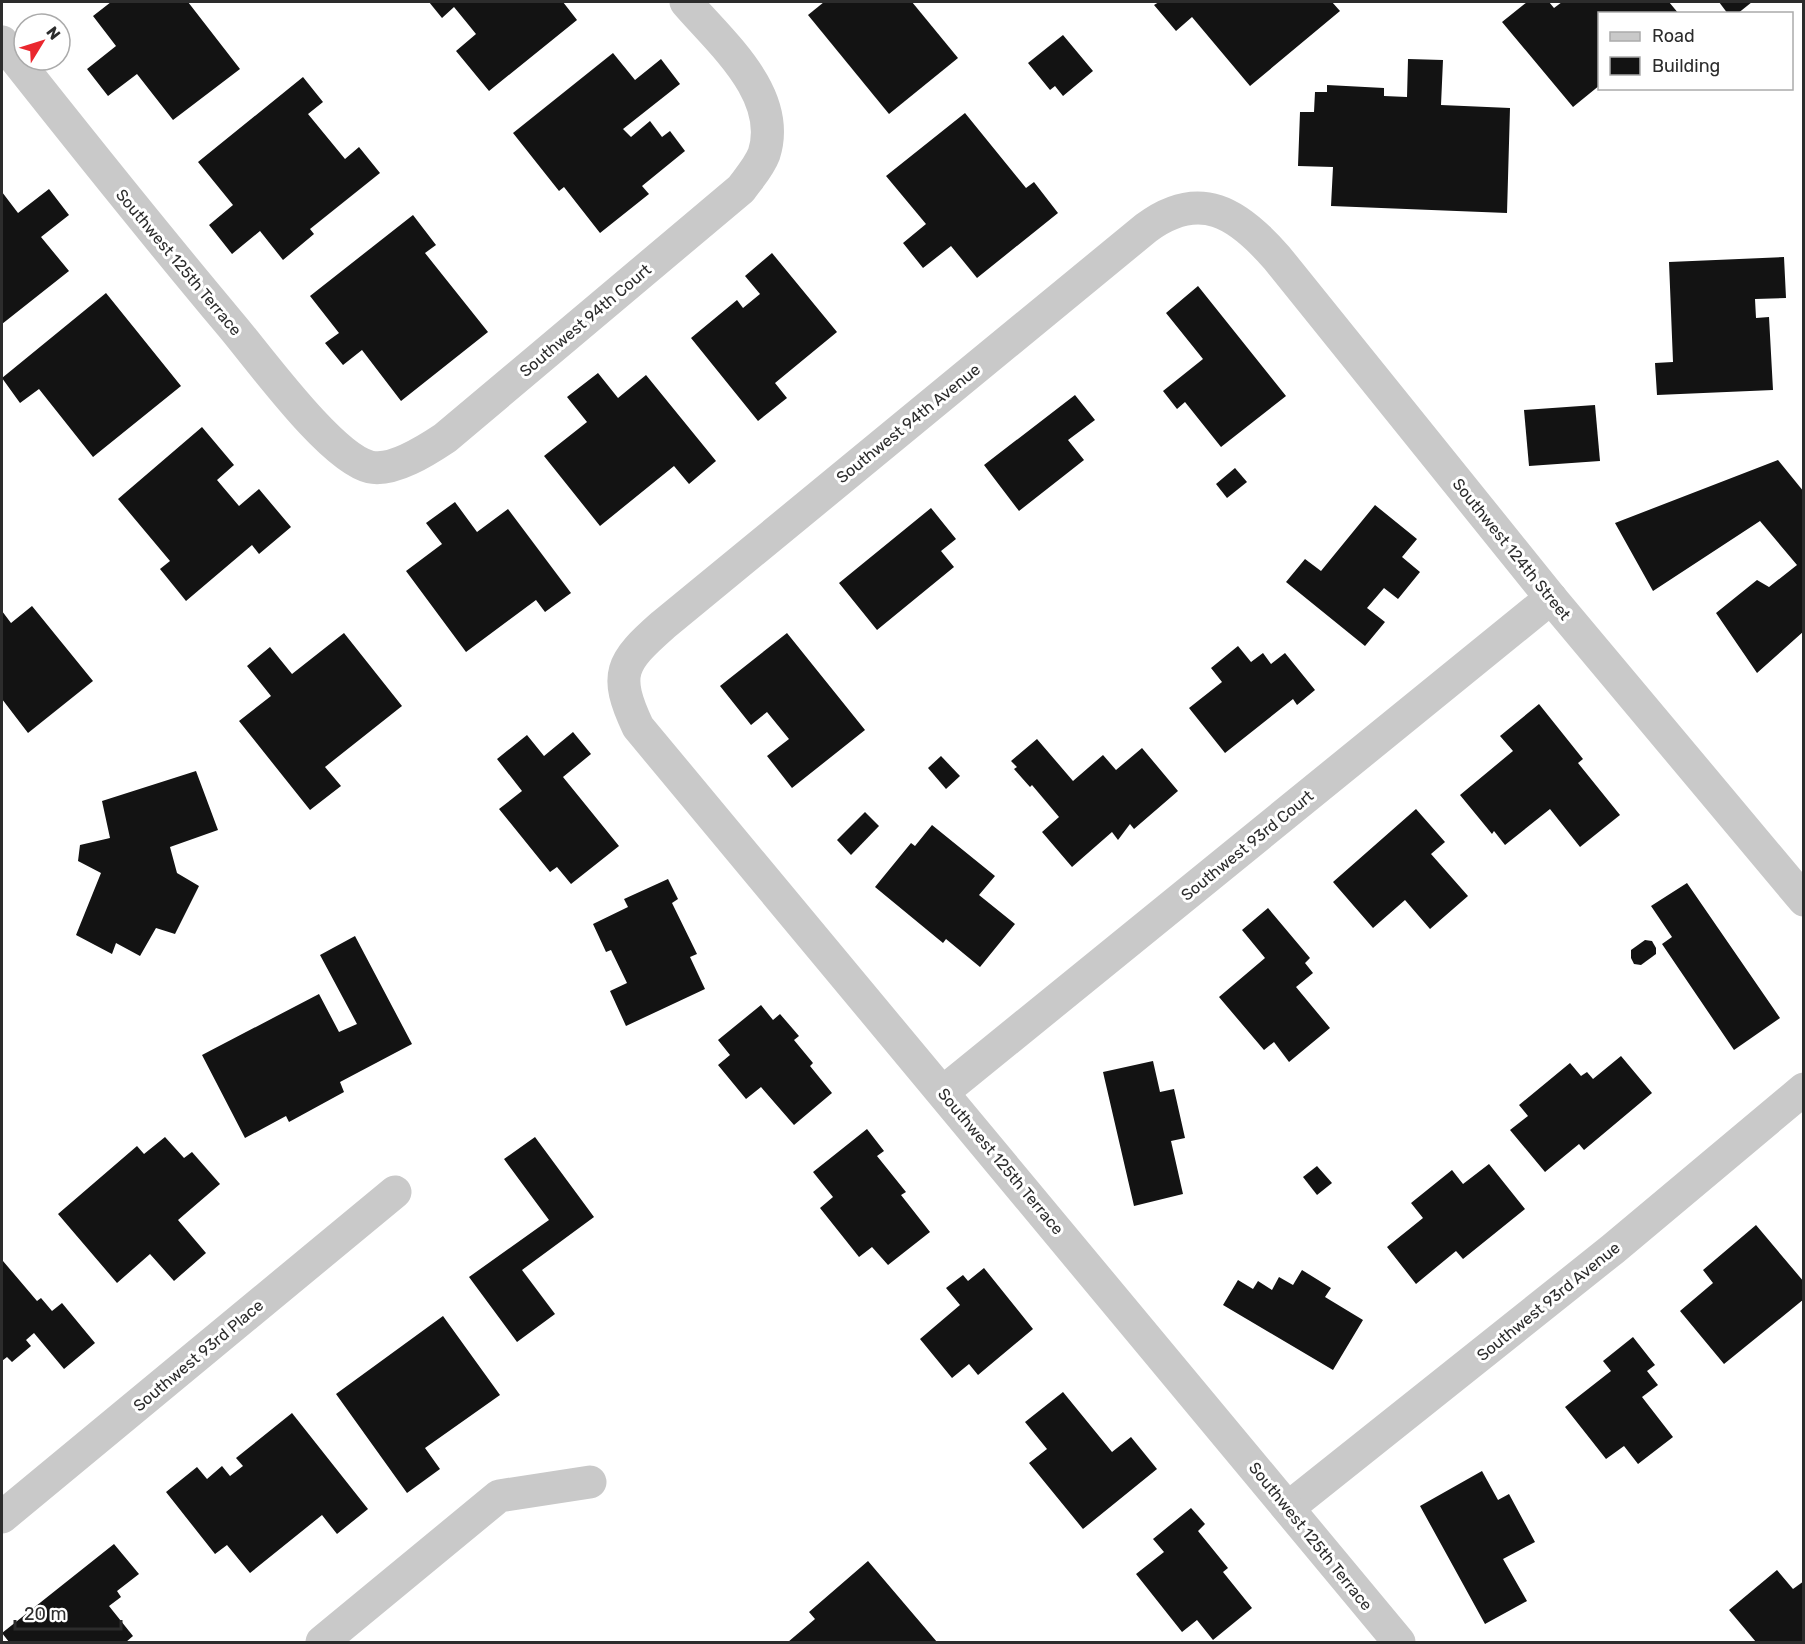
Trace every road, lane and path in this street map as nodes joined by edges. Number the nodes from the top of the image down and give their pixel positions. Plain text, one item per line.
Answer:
1 (686, 2) edge
2 (2, 42) edge
3 (1212, 209) joint
4 (371, 467) joint
5 (1551, 598) junction
6 (623, 672) joint
7 (1803, 900) edge
8 (1803, 1089) edge
9 (944, 1092) junction
10 (395, 1192) dead end
11 (590, 1482) dead end
12 (1288, 1508) junction
13 (2, 1517) edge
14 (322, 1642) edge
15 (1399, 1642) edge

1 - 4 street, Southwest 94th Court
2 - 4 street, Southwest 125th Terrace
3 - 5 street, Southwest 124th Street
3 - 6 street, Southwest 94th Avenue
5 - 7 street, Southwest 124th Street
5 - 9 street, Southwest 93rd Court
6 - 9 street, Southwest 125th Terrace
8 - 12 street, Southwest 93rd Avenue
9 - 12 street, Southwest 125th Terrace
10 - 13 street, Southwest 93rd Place
11 - 14 street
12 - 15 street, Southwest 125th Terrace

